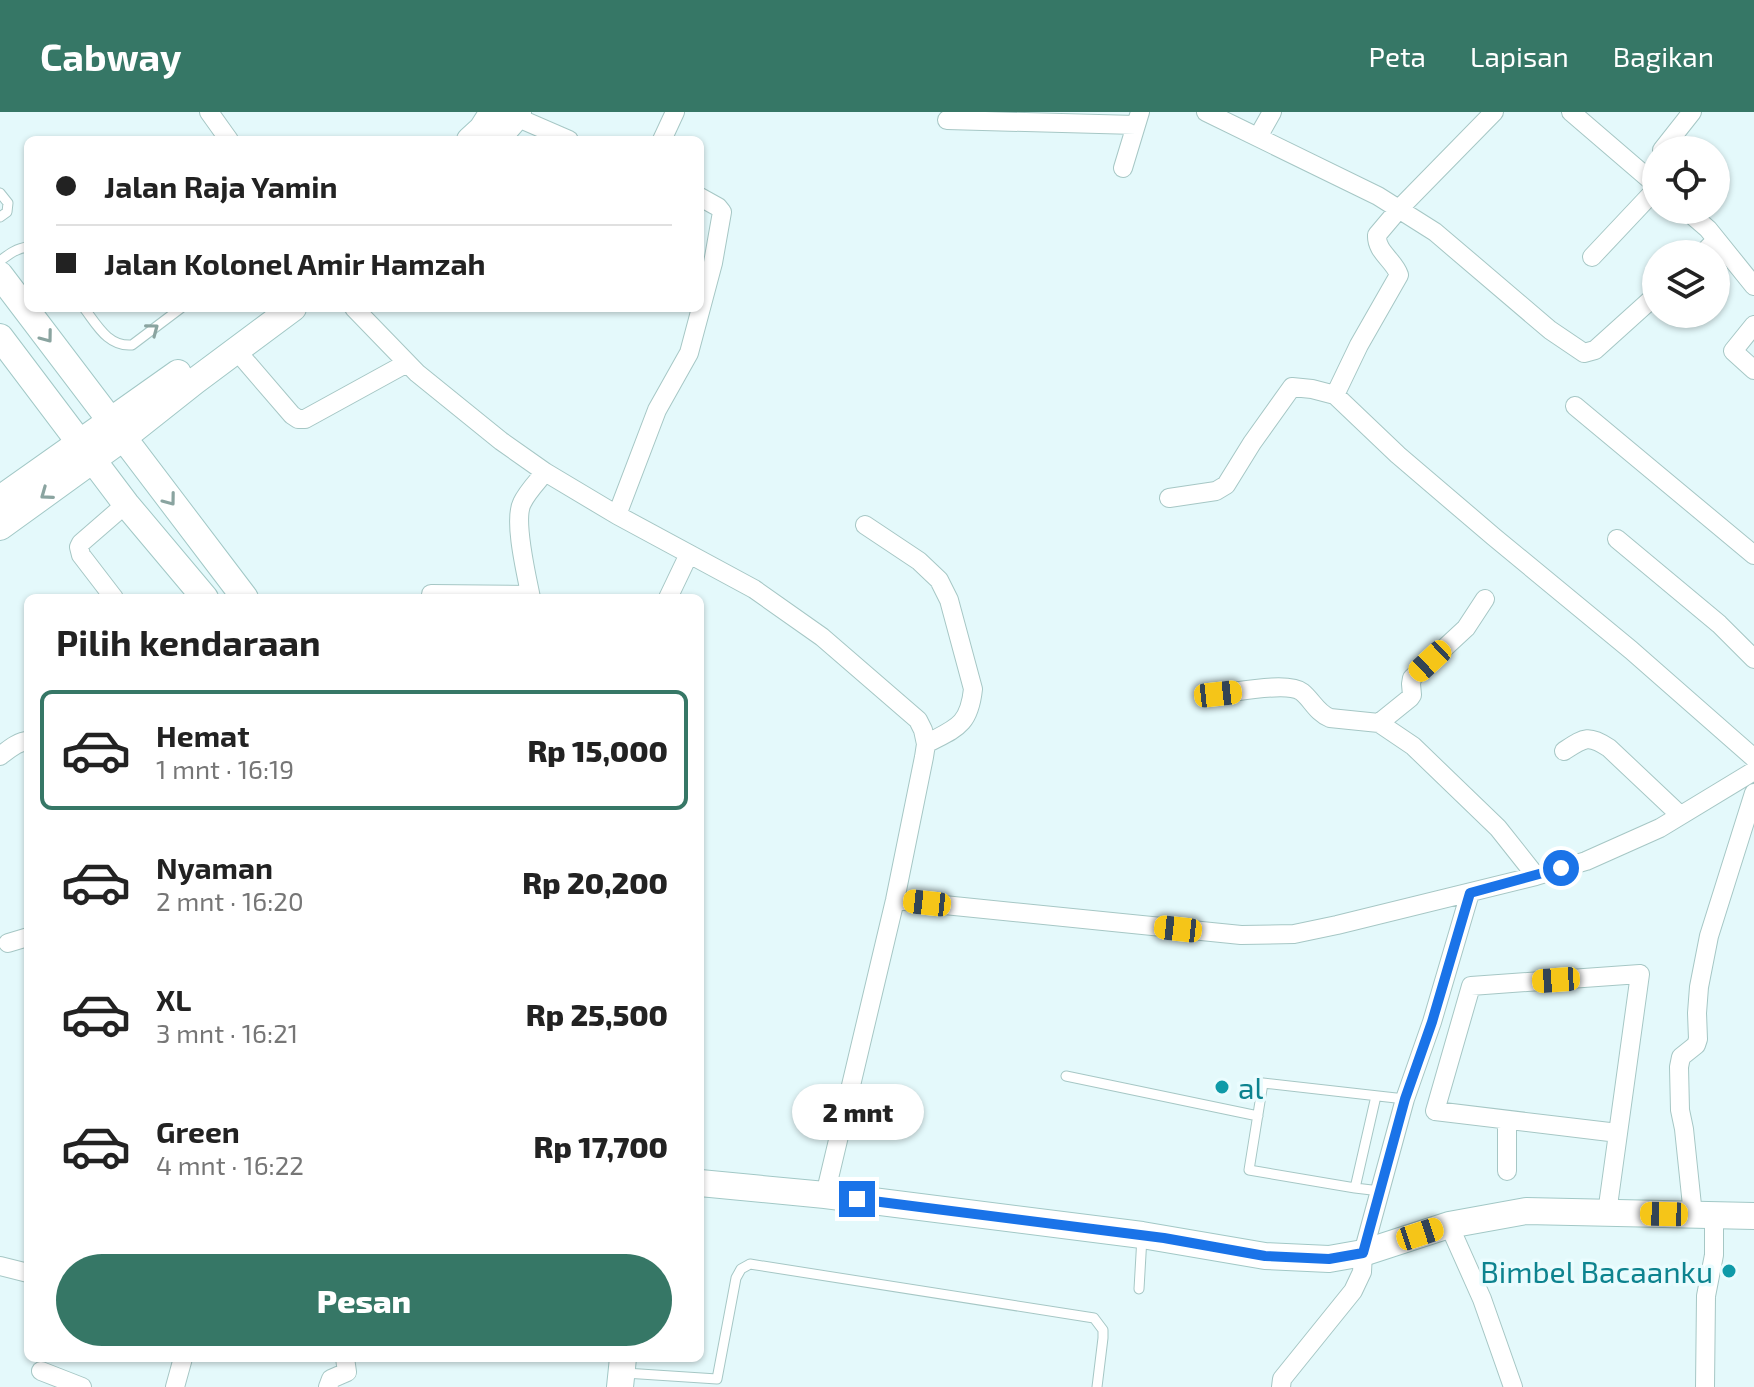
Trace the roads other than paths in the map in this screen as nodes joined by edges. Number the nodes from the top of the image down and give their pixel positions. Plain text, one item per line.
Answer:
1 (209, 112) edge
2 (675, 112) edge
3 (1206, 112) edge
4 (1272, 112) edge
5 (1494, 112) edge
6 (1571, 112) edge
7 (1692, 112) edge
8 (509, 114) edge
9 (1138, 118) edge
10 (947, 120) dead end
11 (226, 136) edge
12 (474, 136) edge
13 (498, 136) edge
14 (560, 136) edge
15 (664, 136) edge
16 (1673, 136) edge
17 (1258, 137) junction
18 (1123, 168) dead end
19 (1642, 174) edge
20 (0, 193) edge
21 (1642, 195) edge
22 (704, 199) edge
23 (1399, 209) junction
24 (0, 217) edge
25 (1702, 224) edge
26 (1716, 240) edge
27 (24, 248) edge
28 (1592, 257) dead end
29 (1730, 257) edge
30 (0, 261) edge
31 (0, 275) edge
32 (1754, 286) edge
33 (704, 297) edge
34 (24, 307) edge
35 (1642, 308) edge
36 (28, 312) edge
37 (87, 312) edge
38 (176, 312) edge
39 (264, 312) edge
40 (288, 312) edge
41 (358, 312) edge
42 (700, 312) edge
43 (1754, 325) edge
44 (0, 337) edge
45 (236, 350) junction
46 (407, 363) junction
47 (1754, 370) edge
48 (1335, 395) junction
49 (1575, 406) dead end
50 (117, 430) junction
51 (86, 451) junction
52 (545, 472) junction
53 (1169, 498) dead end
54 (0, 499) edge
55 (126, 504) junction
56 (617, 515) junction
57 (865, 525) dead end
58 (0, 527) edge
59 (1617, 539) dead end
60 (689, 554) junction
61 (1754, 555) edge
62 (111, 594) edge
63 (202, 594) edge
64 (242, 594) edge
65 (530, 594) edge
66 (670, 594) edge
67 (1485, 599) dead end
68 (1754, 659) edge
69 (1218, 694) dead end
70 (1379, 723) junction
71 (24, 741) edge
72 (926, 744) junction
73 (1564, 751) dead end
74 (0, 756) edge
75 (1754, 758) edge
76 (1754, 771) edge
77 (1754, 793) edge
78 (1680, 815) junction
79 (1536, 876) junction
80 (1470, 893) junction
81 (895, 900) junction
82 (24, 938) edge
83 (8, 943) dead end
84 (1066, 1076) dead end
85 (1376, 1096) junction
86 (1405, 1099) junction
87 (1258, 1116) junction
88 (1507, 1120) junction
89 (1618, 1133) junction
90 (1507, 1171) dead end
91 (704, 1183) edge
92 (1355, 1188) junction
93 (1380, 1191) junction
94 (825, 1195) junction
95 (1607, 1213) junction
96 (1704, 1215) junction
97 (1754, 1216) edge
98 (1449, 1225) junction
99 (1142, 1235) junction
100 (1363, 1253) junction
101 (0, 1266) edge
102 (24, 1272) edge
103 (1139, 1289) dead end
104 (182, 1362) edge
105 (346, 1362) edge
106 (41, 1371) dead end
107 (622, 1373) edge
108 (717, 1383) edge
109 (1282, 1383) edge
110 (82, 1387) edge
111 (175, 1387) edge
112 (328, 1387) edge
113 (1097, 1387) edge
114 (1513, 1387) edge
115 (1705, 1387) edge

1 - 11 street
2 - 15 street
3 - 17 street
4 - 17 street
5 - 23 street
6 - 19 street
7 - 16 street
8 - 12 street
8 - 13 street
8 - 14 street
9 - 10 street
9 - 18 street
17 - 23 street
20 - 24 lane
21 - 28 street
22 - 33 street
23 - 35 street
23 - 48 street
25 - 26 street
27 - 30 lane
29 - 32 street
31 -> 34 street
36 -> 50 street
37 -> 38 lane
39 - 50 street
40 - 45 street
41 - 46 street
42 - 56 street
43 - 47 street
44 - 51 street
45 - 46 street
45 - 50 street
46 - 52 street
48 - 53 street
48 - 75 street
49 - 61 street
50 - 51 street
50 -> 64 street
51 - 54 street
51 - 55 street
51 -> 58 street
52 - 56 street
52 - 65 street
55 - 62 street
55 - 63 street
56 - 60 street
57 - 72 street
59 - 68 street
60 - 66 street
60 - 72 street
67 - 70 street
69 - 70 street
70 - 79 street
71 - 74 street
72 - 81 street
73 - 78 street
76 - 78 street
77 - 96 street
78 - 79 street
79 - 80 street
80 - 81 street
80 - 86 street
81 - 94 street
82 - 83 street
84 - 87 lane
85 - 86 lane
85 - 87 lane
85 - 92 lane
86 - 93 street
87 - 92 lane
88 - 89 street
88 - 89 street
88 - 90 street
89 - 95 street
91 - 94 street
92 - 93 lane
93 - 100 street
94 - 99 street
95 - 96 street
95 - 98 street
96 - 97 street
96 - 115 street
98 - 100 street
98 - 114 street
99 - 100 street
99 - 103 lane
100 - 109 street
101 - 102 street
104 - 111 street
105 - 112 street
106 - 110 street
107 - 108 lane
108 - 113 lane

